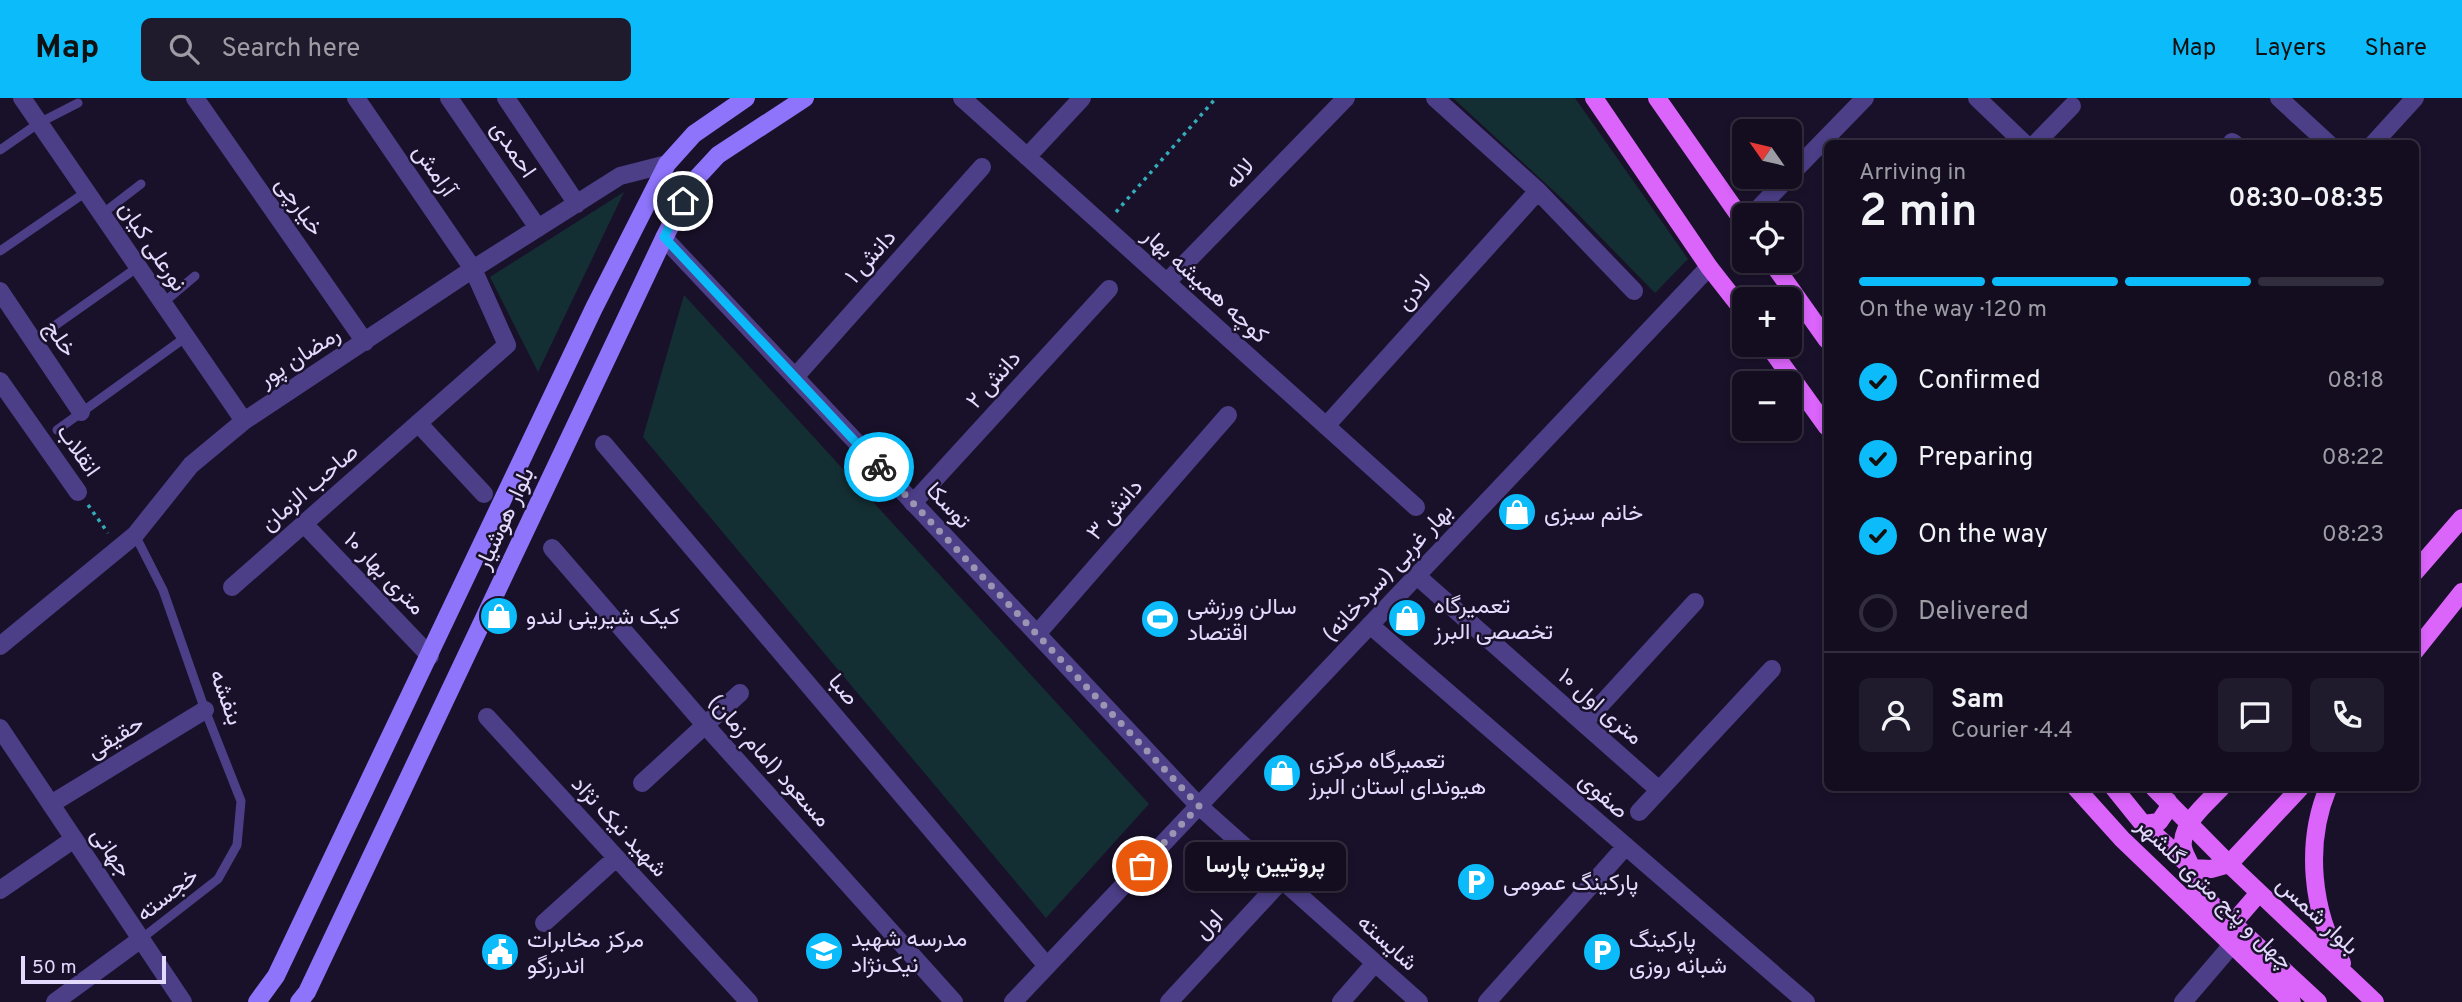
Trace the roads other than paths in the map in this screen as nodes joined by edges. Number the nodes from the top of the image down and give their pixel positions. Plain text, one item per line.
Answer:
1 (22, 98) edge
2 (195, 98) edge
3 (356, 98) edge
4 (449, 98) edge
5 (506, 98) edge
6 (746, 98) edge
7 (805, 98) edge
8 (962, 98) edge
9 (1082, 98) edge
10 (1346, 98) edge
11 (1435, 98) edge
12 (1594, 98) edge
13 (1657, 98) edge
14 (1865, 98) edge
15 (1978, 98) edge
16 (2279, 98) edge
17 (2415, 98) edge
18 (78, 103) dead end
19 (2073, 106) dead end
20 (39, 123) junction
21 (1825, 140) edge
22 (2021, 140) edge
23 (2039, 140) edge
24 (2325, 140) edge
25 (2377, 140) edge
26 (1824, 141) edge
27 (0, 150) edge
28 (1027, 157) junction
29 (667, 164) junction
30 (1802, 164) edge
31 (982, 167) dead end
32 (141, 184) dead end
33 (1777, 189) edge
34 (1538, 191) junction
35 (86, 192) junction
36 (1764, 203) edge
37 (577, 204) junction
38 (1732, 205) edge
39 (102, 214) junction
40 (538, 228) junction
41 (664, 237) junction
42 (0, 251) edge
43 (138, 267) junction
44 (1709, 267) junction
45 (473, 269) junction
46 (1780, 273) edge
47 (195, 276) dead end
48 (1167, 282) junction
49 (1109, 289) dead end
50 (0, 291) edge
51 (1634, 291) dead end
52 (1732, 296) edge
53 (163, 303) junction
54 (1824, 336) edge
55 (186, 337) junction
56 (33, 341) junction
57 (365, 342) junction
58 (1777, 357) edge
59 (795, 377) junction
60 (0, 381) edge
61 (81, 412) junction
62 (1228, 415) dead end
63 (244, 421) junction
64 (418, 423) junction
65 (1824, 423) edge
66 (1325, 426) junction
67 (57, 430) dead end
68 (604, 443) dead end
69 (78, 492) road end
70 (484, 494) dead end
71 (914, 503) junction
72 (1416, 508) dead end
73 (2462, 518) edge
74 (305, 525) junction
75 (135, 535) junction
76 (552, 548) dead end
77 (2419, 567) edge
78 (1417, 576) junction
79 (232, 587) dead end
80 (2462, 592) edge
81 (1695, 602) dead end
82 (1370, 625) junction
83 (1037, 634) junction
84 (0, 646) edge
85 (2419, 646) edge
86 (430, 656) junction
87 (1772, 669) dead end
88 (421, 674) junction
89 (450, 688) junction
90 (740, 693) dead end
91 (205, 710) junction
92 (486, 717) dead end
93 (1584, 723) junction
94 (706, 726) junction
95 (0, 728) edge
96 (391, 735) junction
97 (420, 753) junction
98 (642, 783) dead end
99 (1659, 790) junction
100 (2079, 791) edge
101 (2116, 791) edge
102 (2157, 791) edge
103 (2218, 791) edge
104 (2297, 791) edge
105 (2327, 791) edge
106 (2168, 801) junction
107 (51, 804) junction
108 (1199, 806) junction
109 (1639, 812) dead end
110 (2189, 823) junction
111 (2143, 824) junction
112 (74, 839) junction
113 (1626, 846) junction
114 (616, 858) junction
115 (2229, 864) junction
116 (2192, 868) junction
117 (218, 879) joint
118 (1282, 880) junction
119 (0, 890) edge
120 (2259, 893) junction
121 (544, 923) dead end
122 (2233, 923) junction
123 (141, 939) junction
124 (2231, 946) junction
125 (1375, 963) junction
126 (1047, 966) junction
127 (2353, 981) junction
128 (55, 1002) edge
129 (183, 1002) edge
130 (257, 1002) edge
131 (299, 1002) edge
132 (749, 1002) edge
133 (954, 1002) edge
134 (1013, 1002) edge
135 (1169, 1002) edge
136 (1341, 1002) edge
137 (1419, 1002) edge
138 (1487, 1002) edge
139 (1806, 1002) edge
140 (2183, 1002) edge
141 (2292, 1002) edge
142 (2318, 1002) edge
143 (2375, 1002) edge

1 - 20 street, نورعلی کیان
2 - 57 street, خیارچی
3 - 45 street, آرامش
4 - 40 street, احمدی
5 - 37 street
6 - 29 main road, بلوار هوشیار
7 - 41 main road, بلوار هوشیار
8 - 28 street, کوچه همیشه بهار
9 - 28 street
10 - 48 street, لاله
11 - 34 street
12 - 44 main road
13 - 38 main road
14 - 21 street
15 - 22 street
16 - 24 street
17 - 25 street
18 - 20 lane
19 - 23 street
20 - 27 lane
20 - 35 street, نورعلی کیان
26 - 30 street
28 - 48 street, کوچه همیشه بهار
29 - 37 street, رمضان پور
29 - 86 main road, بلوار هوشیار
31 - 59 street, دانش ۱
32 - 39 lane
33 - 36 street
34 - 51 street
34 - 66 street, لادن
35 - 39 street, نورعلی کیان
35 - 42 lane
37 - 40 street, رمضان پور
39 - 43 street, نورعلی کیان
40 - 45 street, رمضان پور
41 - 59 street, توسکا
41 - 89 main road, بلوار هوشیار
43 - 53 street, نورعلی کیان
43 - 56 lane
44 - 52 main road
44 - 78 street, بهار غربی (سردخانه)
45 - 57 street, رمضان پور
45 - 64 street, صاحب الزمان
46 - 54 main road
47 - 53 lane
48 - 66 street, کوچه همیشه بهار
49 - 71 street, دانش ۲
50 - 56 street, خلج
53 - 55 street, نورعلی کیان
55 - 61 lane
55 - 63 street, نورعلی کیان
56 - 61 street, خلج
57 - 63 street, رمضان پور
58 - 65 main road
59 - 71 street, توسکا
60 - 69 street, انقلاب
61 - 67 lane
62 - 83 street, دانش ۳
63 - 75 street, رمضان پور
64 - 70 street
64 - 74 street, صاحب الزمان
66 - 72 street, کوچه همیشه بهار
68 - 126 street, صبا
71 - 83 street, توسکا
73 - 77 main road
74 - 79 street, صاحب الزمان
74 - 86 street, ۱۰ متری بهار
75 - 84 street, رمضان پور
75 - 91 lane, بنفشه
76 - 94 street, مسعود (امام زمان)
78 - 82 street, بهار غربی (سردخانه)
78 - 93 street, ۱۰ متری اول
80 - 85 main road
81 - 93 street
82 - 108 street, بهار غربی (سردخانه)
82 - 113 street, صفوی
83 - 108 street, توسکا
86 - 88 main road, بلوار هوشیار
87 - 99 street
88 - 89 main road
88 - 96 main road, بلوار هوشیار
89 - 97 main road, بلوار هوشیار
90 - 94 street
91 - 107 street, حقیقی
91 - 117 lane, بنفشه
92 - 114 street, شهید نیک نژاد
93 - 99 street, ۱۰ متری اول
94 - 98 street
94 - 133 street, مسعود (امام زمان)
95 - 107 street, جهانی
96 - 97 main road
96 - 130 main road, بلوار هوشیار
97 - 131 main road, بلوار هوشیار
99 - 109 street
100 - 124 main road, چهل و پنج متری گلشهر
101 - 111 main road
102 - 106 main road, چهل و پنج متری گلشهر
103 - 110 main road
104 - 115 main road
105 - 127 main road
106 - 110 main road, چهل و پنج متری گلشهر
106 - 111 main road
107 - 112 street, جهانی
108 - 118 street, شایسته
108 - 126 street, بهار غربی (سردخانه)
110 - 115 main road, چهل و پنج متری گلشهر
110 - 116 main road
111 - 116 main road
112 - 119 street
112 - 123 street, جهانی
113 - 138 street
113 - 139 street, صفوی
114 - 121 street
114 - 132 street, شهید نیک نژاد
115 - 116 main road
115 - 120 main road, بلوار شمس
116 - 122 main road
117 - 123 lane, خجسته
118 - 125 street, شایسته
118 - 135 street, اول
120 - 122 main road
120 - 127 main road, بلوار شمس
122 - 142 main road
123 - 128 street
123 - 129 street, جهانی
124 - 140 street
124 - 141 main road, چهل و پنج متری گلشهر
125 - 136 street
125 - 137 street, شایسته
126 - 134 street, بهار غربی (سردخانه)
127 - 143 main road, بلوار شمس

